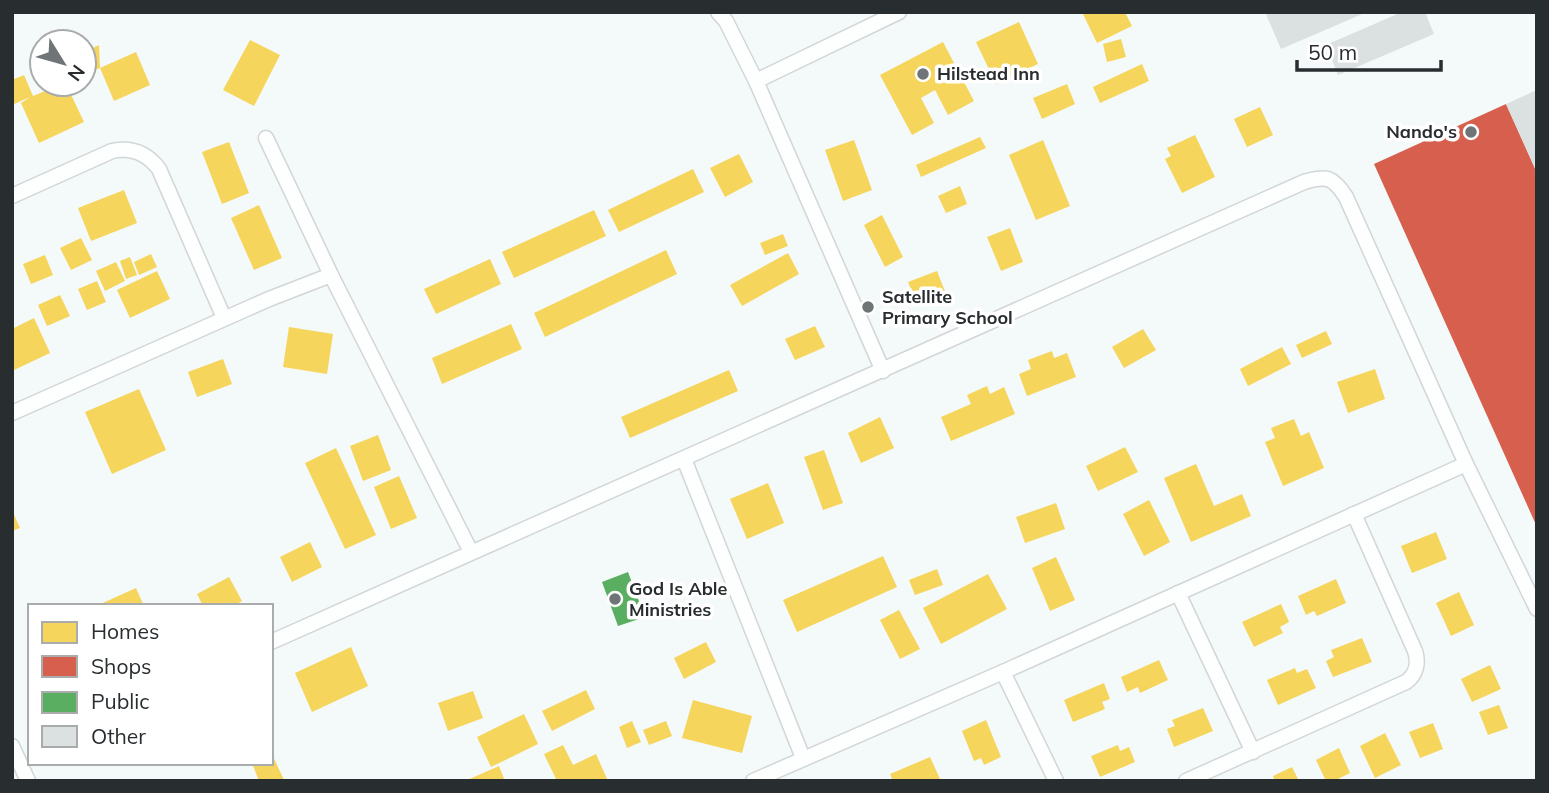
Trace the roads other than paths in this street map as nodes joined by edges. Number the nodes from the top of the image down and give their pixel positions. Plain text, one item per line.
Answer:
1 (718, 12) edge
2 (899, 12) edge
3 (756, 81) junction
4 (266, 138) dead end
5 (12, 196) edge
6 (331, 275) junction
7 (224, 318) junction
8 (883, 371) junction
9 (12, 413) edge
10 (684, 459) junction
11 (1466, 464) junction
12 (1354, 514) junction
13 (471, 552) junction
14 (1178, 593) junction
15 (1537, 609) edge
16 (273, 641) edge
17 (1003, 672) junction
18 (20, 751) edge
19 (1253, 752) junction
20 (803, 758) junction
21 (28, 781) edge
22 (753, 781) edge
23 (1056, 781) edge
24 (1186, 781) edge

1 - 3 street
2 - 3 street
3 - 8 street
4 - 6 street
5 - 7 street
6 - 7 street
6 - 13 street
7 - 9 street
8 - 10 street
8 - 11 street
10 - 13 street
10 - 20 street
11 - 12 street
11 - 15 street
12 - 14 street
12 - 19 street
13 - 16 street
14 - 17 street
14 - 19 street
17 - 20 street
17 - 23 street
18 - 21 street
19 - 24 street
20 - 22 street

